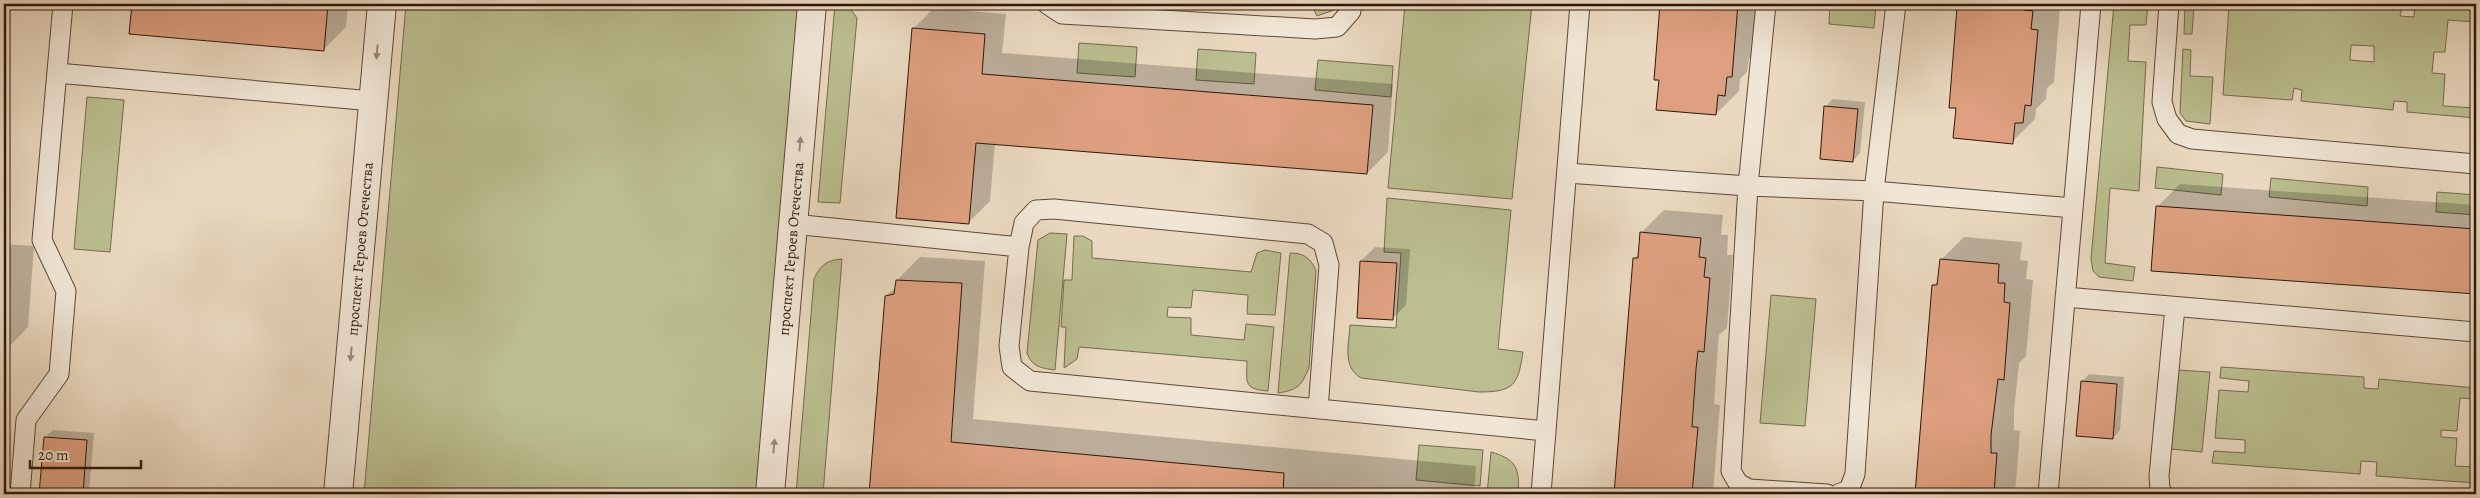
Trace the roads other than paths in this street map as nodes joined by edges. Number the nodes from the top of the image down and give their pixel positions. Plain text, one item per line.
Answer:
1 (63, 4) edge
2 (382, 4) edge
3 (812, 4) edge
4 (1047, 4) edge
5 (1351, 4) edge
6 (1580, 4) edge
7 (1766, 4) edge
8 (1896, 4) edge
9 (2091, 4) edge
10 (2169, 4) edge
11 (57, 73) junction
12 (373, 101) junction
13 (2476, 164) edge
14 (1567, 173) junction
15 (1748, 186) junction
16 (1874, 191) junction
17 (2073, 208) junction
18 (793, 224) junction
19 (1019, 246) junction
20 (2065, 296) junction
21 (2175, 307) junction
22 (2476, 332) edge
23 (1318, 409) junction
24 (1546, 431) junction
25 (20, 494) edge
26 (338, 494) edge
27 (770, 494) edge
28 (1541, 494) edge
29 (1827, 494) edge
30 (1838, 494) edge
31 (2048, 494) edge
32 (2163, 494) edge

1 - 11 lane
2 -> 12 street, проспект Героев Отечества
18 -> 3 street, проспект Героев Отечества
4 - 5 lane
6 - 14 lane
7 - 15 lane
8 - 16 lane
9 - 17 lane
10 - 13 lane
11 - 12 lane
11 - 25 lane
12 -> 26 street, проспект Героев Отечества
14 - 15 lane
14 - 24 lane
15 - 16 lane
15 - 29 lane
16 - 17 lane
16 - 30 lane
17 - 20 lane
18 - 19 lane
27 -> 18 street, проспект Героев Отечества
19 - 23 lane
19 - 23 lane
20 - 21 lane
20 - 31 lane
21 - 22 lane
21 - 32 lane
23 - 24 lane
24 - 28 lane

